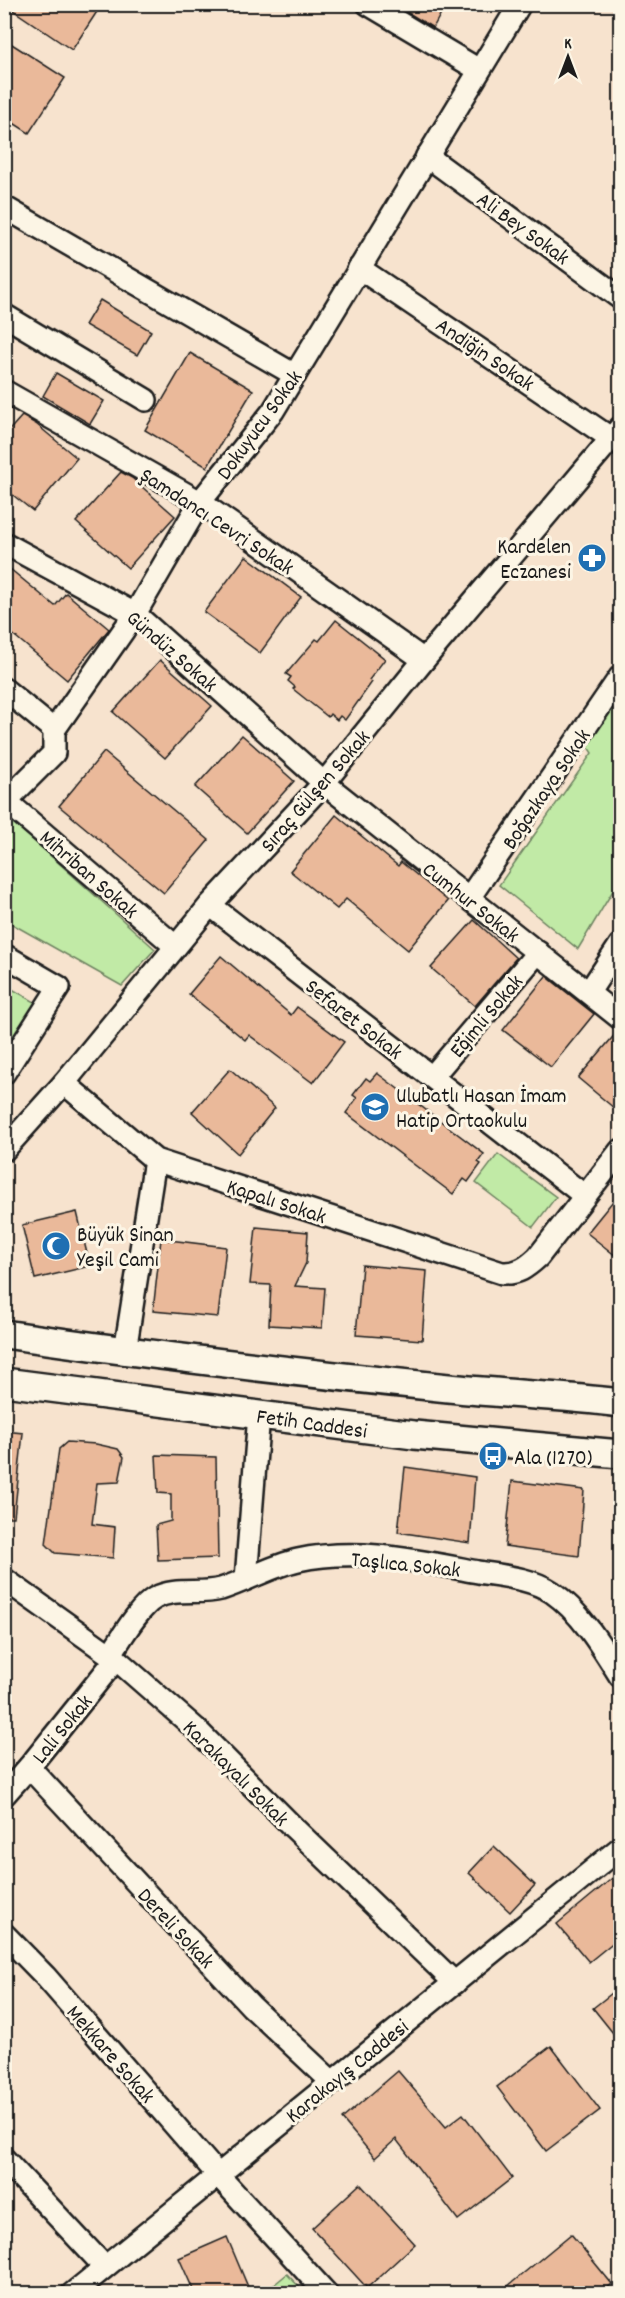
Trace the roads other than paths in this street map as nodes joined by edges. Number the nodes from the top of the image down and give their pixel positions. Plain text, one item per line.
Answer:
1 (368, 4) edge
2 (520, 4) edge
3 (479, 70) junction
4 (427, 156) junction
5 (4, 207) edge
6 (359, 268) junction
7 (621, 298) edge
8 (4, 315) edge
9 (295, 375) junction
10 (4, 391) edge
11 (146, 400) dead end
12 (616, 433) edge
13 (200, 502) junction
14 (4, 543) edge
15 (135, 614) junction
16 (424, 660) junction
17 (621, 677) edge
18 (4, 690) edge
19 (54, 730) junction
20 (324, 783) junction
21 (5, 802) edge
22 (470, 898) junction
23 (210, 905) junction
24 (621, 945) edge
25 (175, 946) junction
26 (538, 952) junction
27 (4, 955) edge
28 (589, 993) junction
29 (621, 1018) edge
30 (4, 1073) edge
31 (432, 1077) junction
32 (64, 1083) junction
33 (4, 1150) edge
34 (621, 1151) edge
35 (155, 1160) junction
36 (585, 1196) junction
37 (4, 1334) edge
38 (125, 1352) junction
39 (4, 1382) edge
40 (621, 1403) edge
41 (259, 1414) junction
42 (621, 1454) edge
43 (246, 1579) junction
44 (6, 1582) edge
45 (113, 1657) junction
46 (621, 1676) edge
47 (29, 1767) junction
48 (4, 1795) edge
49 (621, 1848) edge
50 (4, 1934) edge
51 (455, 1983) junction
52 (331, 2081) junction
53 (4, 2159) edge
54 (218, 2175) junction
55 (104, 2266) junction
56 (72, 2294) edge
57 (327, 2294) edge

1 - 3 street
2 - 3 street, Dokuyucu Sokak
3 - 4 street, Dokuyucu Sokak
4 - 6 street, Dokuyucu Sokak
4 - 7 street, Ali Bey Sokak
5 - 9 street
6 - 9 street, Dokuyucu Sokak
6 - 12 street, Andiğin Sokak
8 - 11 street
9 - 13 street, Dokuyucu Sokak
10 - 13 street, Şamdancı Cevri Sokak
12 - 16 street, Sıraç Gülşen Sokak
13 - 15 street, Dokuyucu Sokak
13 - 16 street, Şamdancı Cevri Sokak
14 - 15 street, Gündüz Sokak
15 - 19 street, Dokuyucu Sokak
15 - 20 street, Gündüz Sokak
16 - 20 street, Sıraç Gülşen Sokak
17 - 22 street, Boğazkaya Sokak
18 - 19 street
19 - 21 street, Dokuyucu Sokak
20 - 22 street, Cumhur Sokak
20 - 23 street, Sıraç Gülşen Sokak
21 - 25 street, Mihriban Sokak
22 - 26 street, Cumhur Sokak
23 - 25 street, Sıraç Gülşen Sokak
23 - 31 street, Sefaret Sokak
24 - 28 street
25 - 32 street, Sıraç Gülşen Sokak
26 - 28 street, Cumhur Sokak
26 - 31 street, Eğimli Sokak
27 - 30 street
28 - 29 street, Cumhur Sokak
31 - 36 street, Sefaret Sokak
32 - 33 street, Sıraç Gülşen Sokak
32 - 35 street, Kapalı Sokak
34 - 36 street
35 - 36 street, Kapalı Sokak
35 - 38 street
37 - 38 main road
38 - 40 main road
39 - 41 main road, Fetih Caddesi
41 - 42 main road, Fetih Caddesi
41 - 43 street
43 - 45 street, Taşlıca Sokak
43 - 46 street, Taşlıca Sokak
44 - 45 street, Karakayalı Sokak
45 - 47 street, Lali Sokak
45 - 51 street, Karakayalı Sokak
47 - 48 street, Lali Sokak
47 - 52 street, Dereli Sokak
49 - 51 street, Karakayış Caddesi
50 - 54 street, Mekkare Sokak
51 - 52 street, Karakayış Caddesi
52 - 54 street, Karakayış Caddesi
53 - 55 street
54 - 55 street, Karakayış Caddesi
54 - 57 street, Mekkare Sokak
55 - 56 street, Karakayış Caddesi

